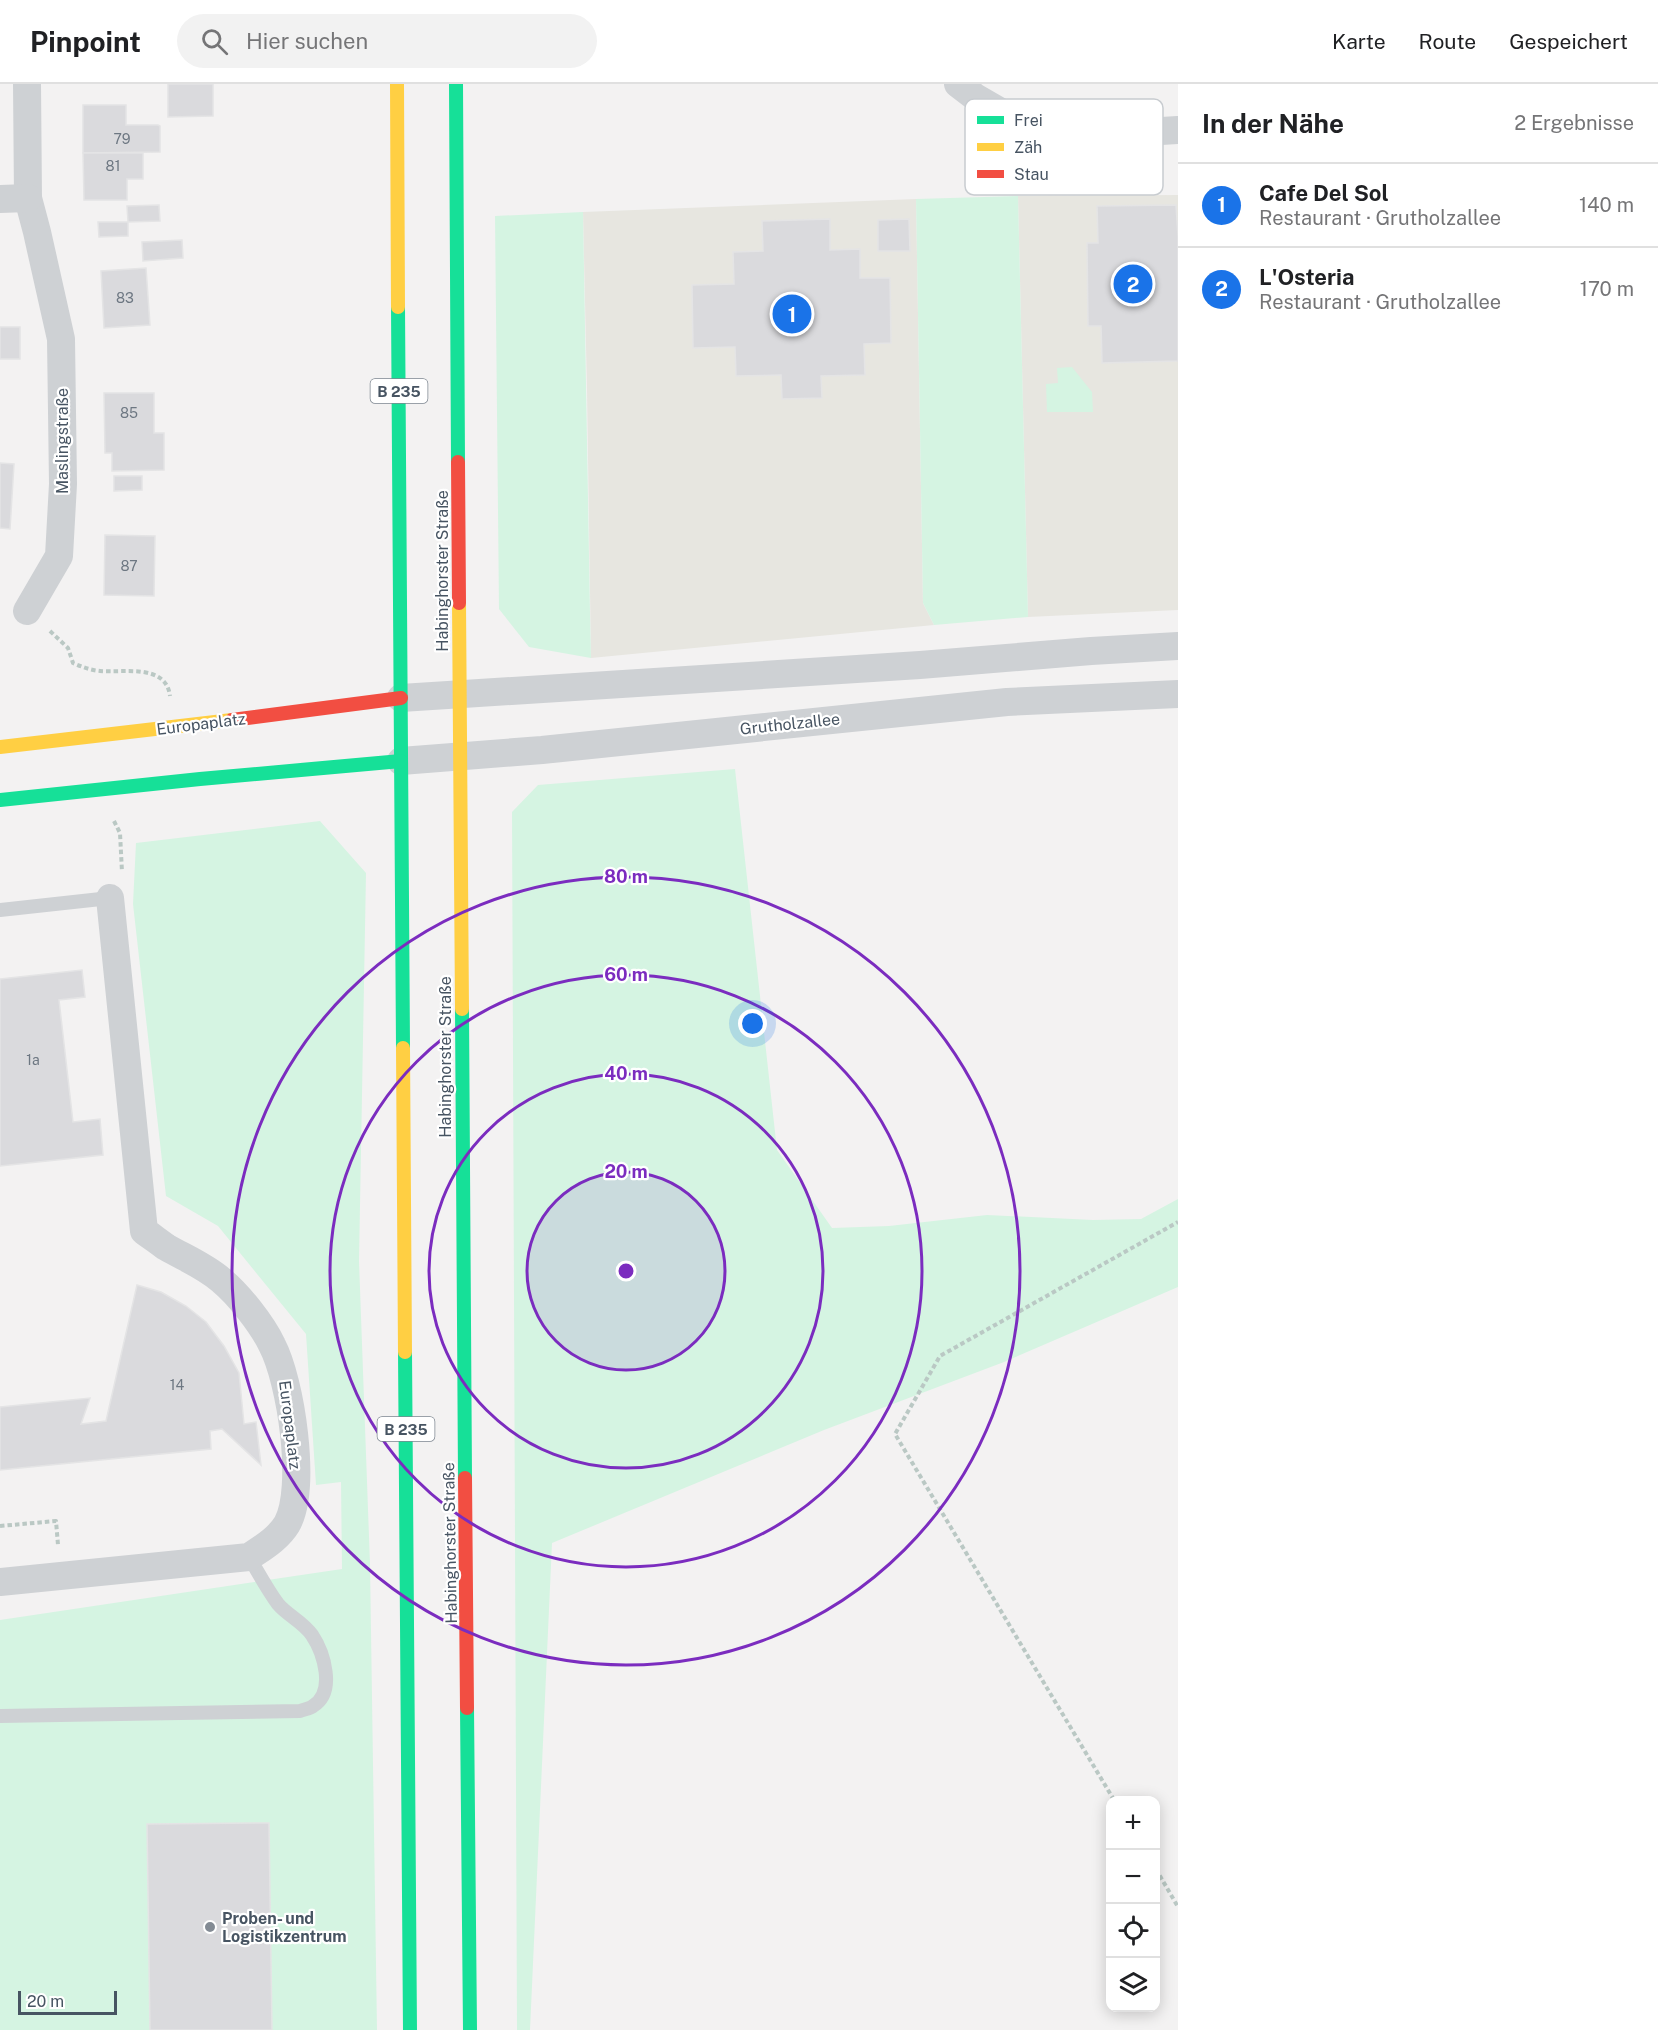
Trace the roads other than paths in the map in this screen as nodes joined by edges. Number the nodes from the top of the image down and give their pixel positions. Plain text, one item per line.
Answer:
1 (27, 84) edge
2 (397, 84) edge
3 (456, 84) edge
4 (957, 84) edge
5 (978, 99) edge
6 (1178, 130) edge
7 (1163, 131) edge
8 (28, 198) junction
9 (0, 199) edge
10 (27, 610) road end
11 (1178, 646) edge
12 (1178, 694) edge
13 (459, 696) junction
14 (401, 698) junction
15 (0, 747) edge
16 (459, 757) junction
17 (401, 761) junction
18 (0, 800) edge
19 (110, 898) joint
20 (0, 910) edge
21 (249, 1557) junction
22 (0, 1582) edge
23 (0, 1716) edge
24 (410, 2030) edge
25 (470, 2030) edge

1 - 8 street, Maslingstraße
2 - 14 main road, B 235
3 - 13 main road, Habinghorster Straße
4 - 5 street
6 - 7 street
8 - 9 street
8 - 10 street, Maslingstraße
11 - 13 street
12 - 16 street, Grutholzallee
13 - 14 street
13 - 16 main road, Habinghorster Straße
14 - 15 main road, Europaplatz
14 - 17 main road, B 235
16 - 17 street, Grutholzallee
16 - 25 main road, Habinghorster Straße
17 - 18 main road
17 - 24 main road, B 235
19 - 20 lane
19 - 21 street, Europaplatz
21 - 22 street, Europaplatz
21 - 23 lane

